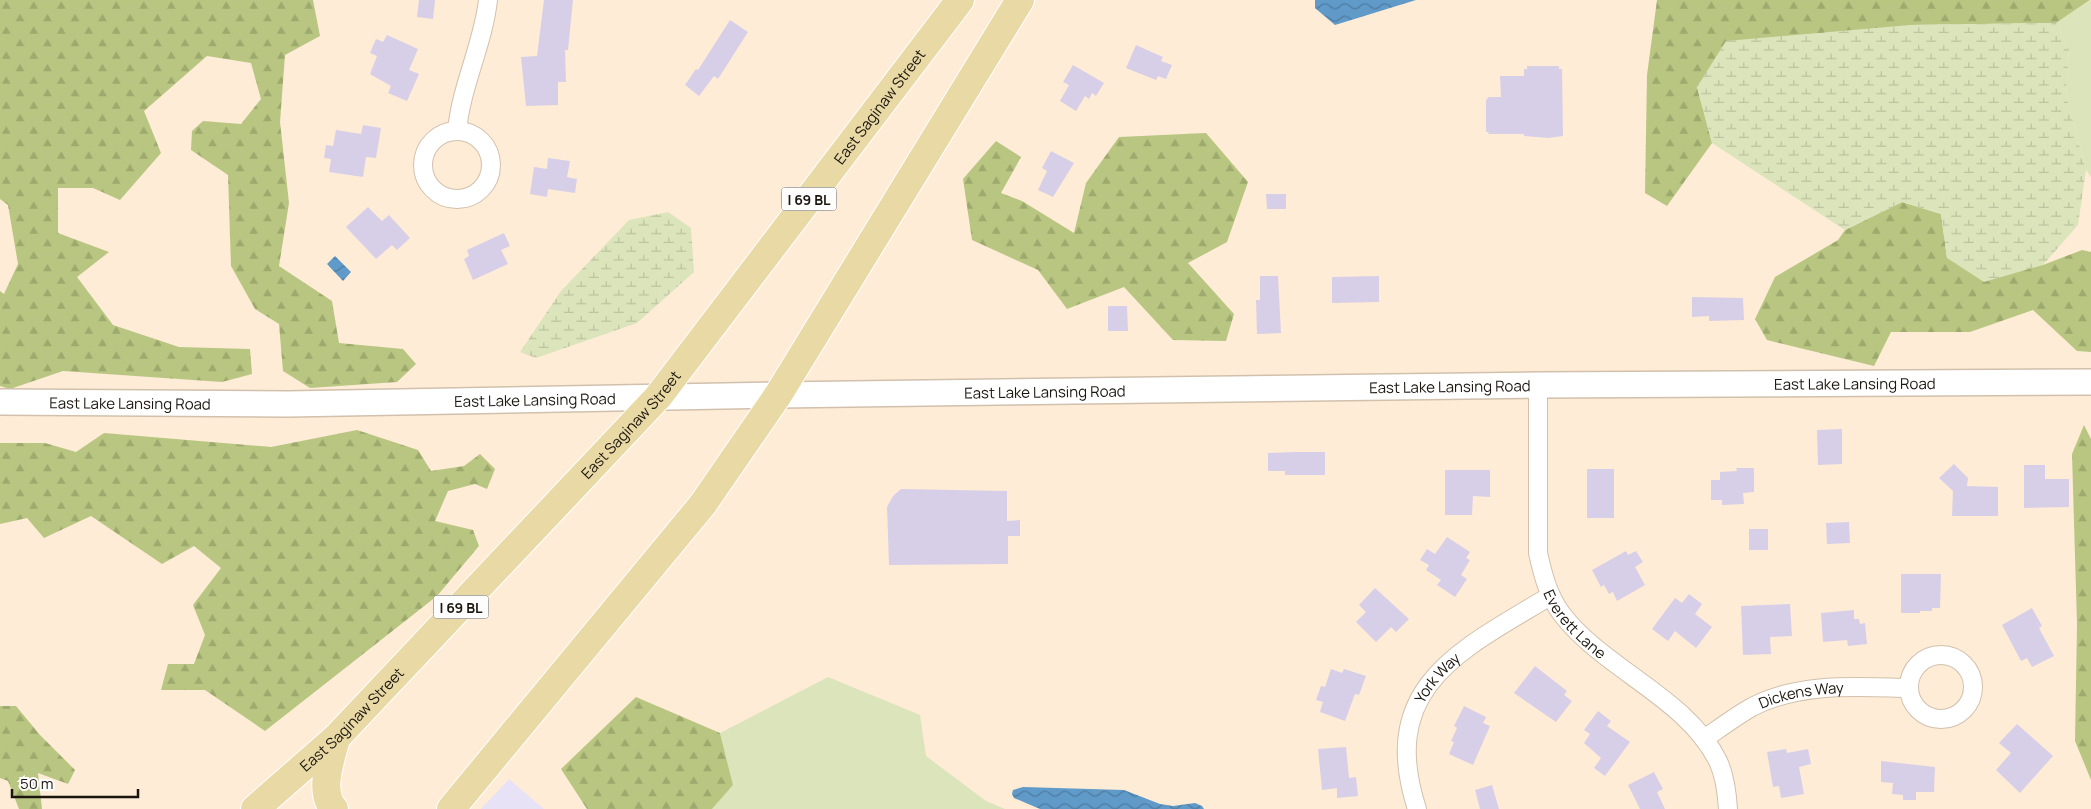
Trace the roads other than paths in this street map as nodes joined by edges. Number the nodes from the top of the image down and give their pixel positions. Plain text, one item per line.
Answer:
1 (488, 0) edge
2 (960, 0) edge
3 (1020, 0) edge
4 (457, 131) dead end
5 (2091, 382) edge
6 (1538, 386) junction
7 (778, 395) junction
8 (658, 398) junction
9 (0, 402) edge
10 (1550, 596) junction
11 (1908, 688) dead end
12 (336, 738) junction
13 (1704, 739) junction
14 (255, 809) edge
15 (334, 809) edge
16 (451, 809) edge
17 (1417, 809) edge
18 (1728, 809) edge

1 - 4 street
2 - 8 main road, East Saginaw Street / I 69 BL
3 - 7 main road
5 - 6 street, East Lake Lansing Road
6 - 7 street, East Lake Lansing Road
6 - 10 street, Everett Lane
7 - 8 street, East Lake Lansing Road
7 - 16 main road
8 - 9 street, East Lake Lansing Road
8 - 12 main road, East Saginaw Street / I 69 BL
10 - 13 street, Everett Lane
10 - 17 street, York Way
11 - 13 street, Dickens Way
12 - 14 main road, East Saginaw Street / I 69 BL
12 - 15 main road
13 - 18 street, Everett Lane

